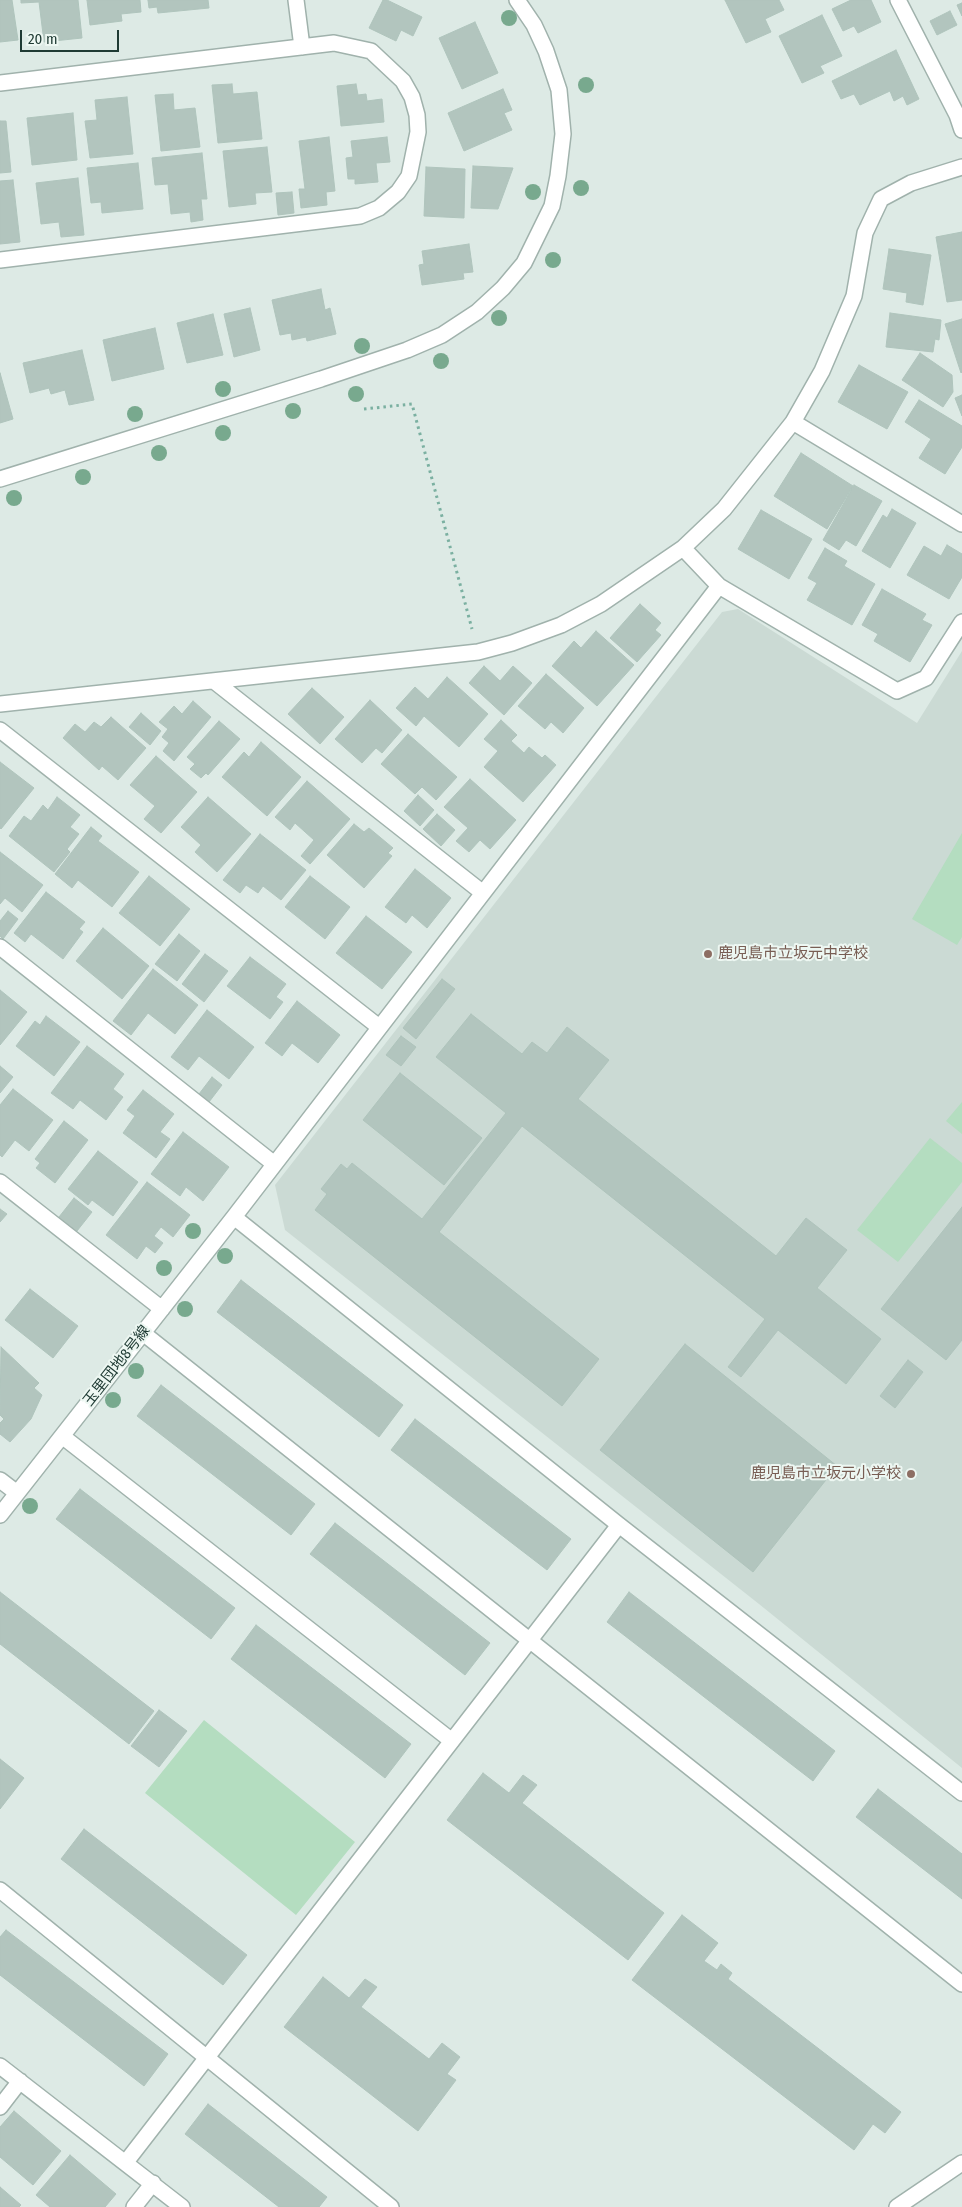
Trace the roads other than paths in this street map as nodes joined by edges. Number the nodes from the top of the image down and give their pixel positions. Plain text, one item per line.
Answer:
1 (296, 0) edge
2 (517, 0) edge
3 (898, 0) edge
4 (302, 47) junction
5 (0, 83) edge
6 (962, 130) edge
7 (962, 167) edge
8 (0, 260) edge
9 (793, 422) junction
10 (0, 479) edge
11 (962, 524) edge
12 (683, 548) junction
13 (720, 586) junction
14 (962, 622) edge
15 (214, 681) junction
16 (0, 704) edge
17 (0, 730) edge
18 (482, 893) junction
19 (0, 948) edge
20 (379, 1027) junction
21 (273, 1164) junction
22 (0, 1182) edge
23 (234, 1216) junction
24 (162, 1309) junction
25 (143, 1333) junction
26 (62, 1436) junction
27 (0, 1480) edge
28 (17, 1493) junction
29 (0, 1515) edge
30 (619, 1525) junction
31 (530, 1640) junction
32 (452, 1741) junction
33 (962, 1794) edge
34 (0, 1890) edge
35 (962, 1984) edge
36 (207, 2058) junction
37 (0, 2066) edge
38 (20, 2081) junction
39 (0, 2107) edge
40 (126, 2162) junction
41 (962, 2164) edge
42 (153, 2183) junction
43 (134, 2207) edge
44 (182, 2207) edge
45 (391, 2207) edge
46 (897, 2207) edge

1 - 4 street
2 - 10 street
3 - 6 street
4 - 5 street
4 - 8 street
7 - 9 street
9 - 11 street
9 - 12 street
12 - 13 street
12 - 15 street
13 - 14 street
13 - 18 street, 玉里団地8号線
15 - 16 street
15 - 18 street
17 - 20 street
18 - 20 street, 玉里団地8号線
19 - 21 street
20 - 21 street, 玉里団地8号線
21 - 23 street, 玉里団地8号線
22 - 24 street
23 - 24 street, 玉里団地8号線
23 - 30 street
24 - 25 street, 玉里団地8号線
25 - 26 street, 玉里団地8号線
25 - 31 street
26 - 28 street, 玉里団地8号線
26 - 32 street
27 - 28 street
28 - 29 street, 玉里団地8号線
30 - 31 street
30 - 33 street
31 - 32 street
31 - 35 street
32 - 36 street
34 - 36 street
36 - 40 street
36 - 45 street
37 - 38 street
38 - 39 street
38 - 40 street
40 - 42 street
41 - 46 street
42 - 43 street
42 - 44 street

